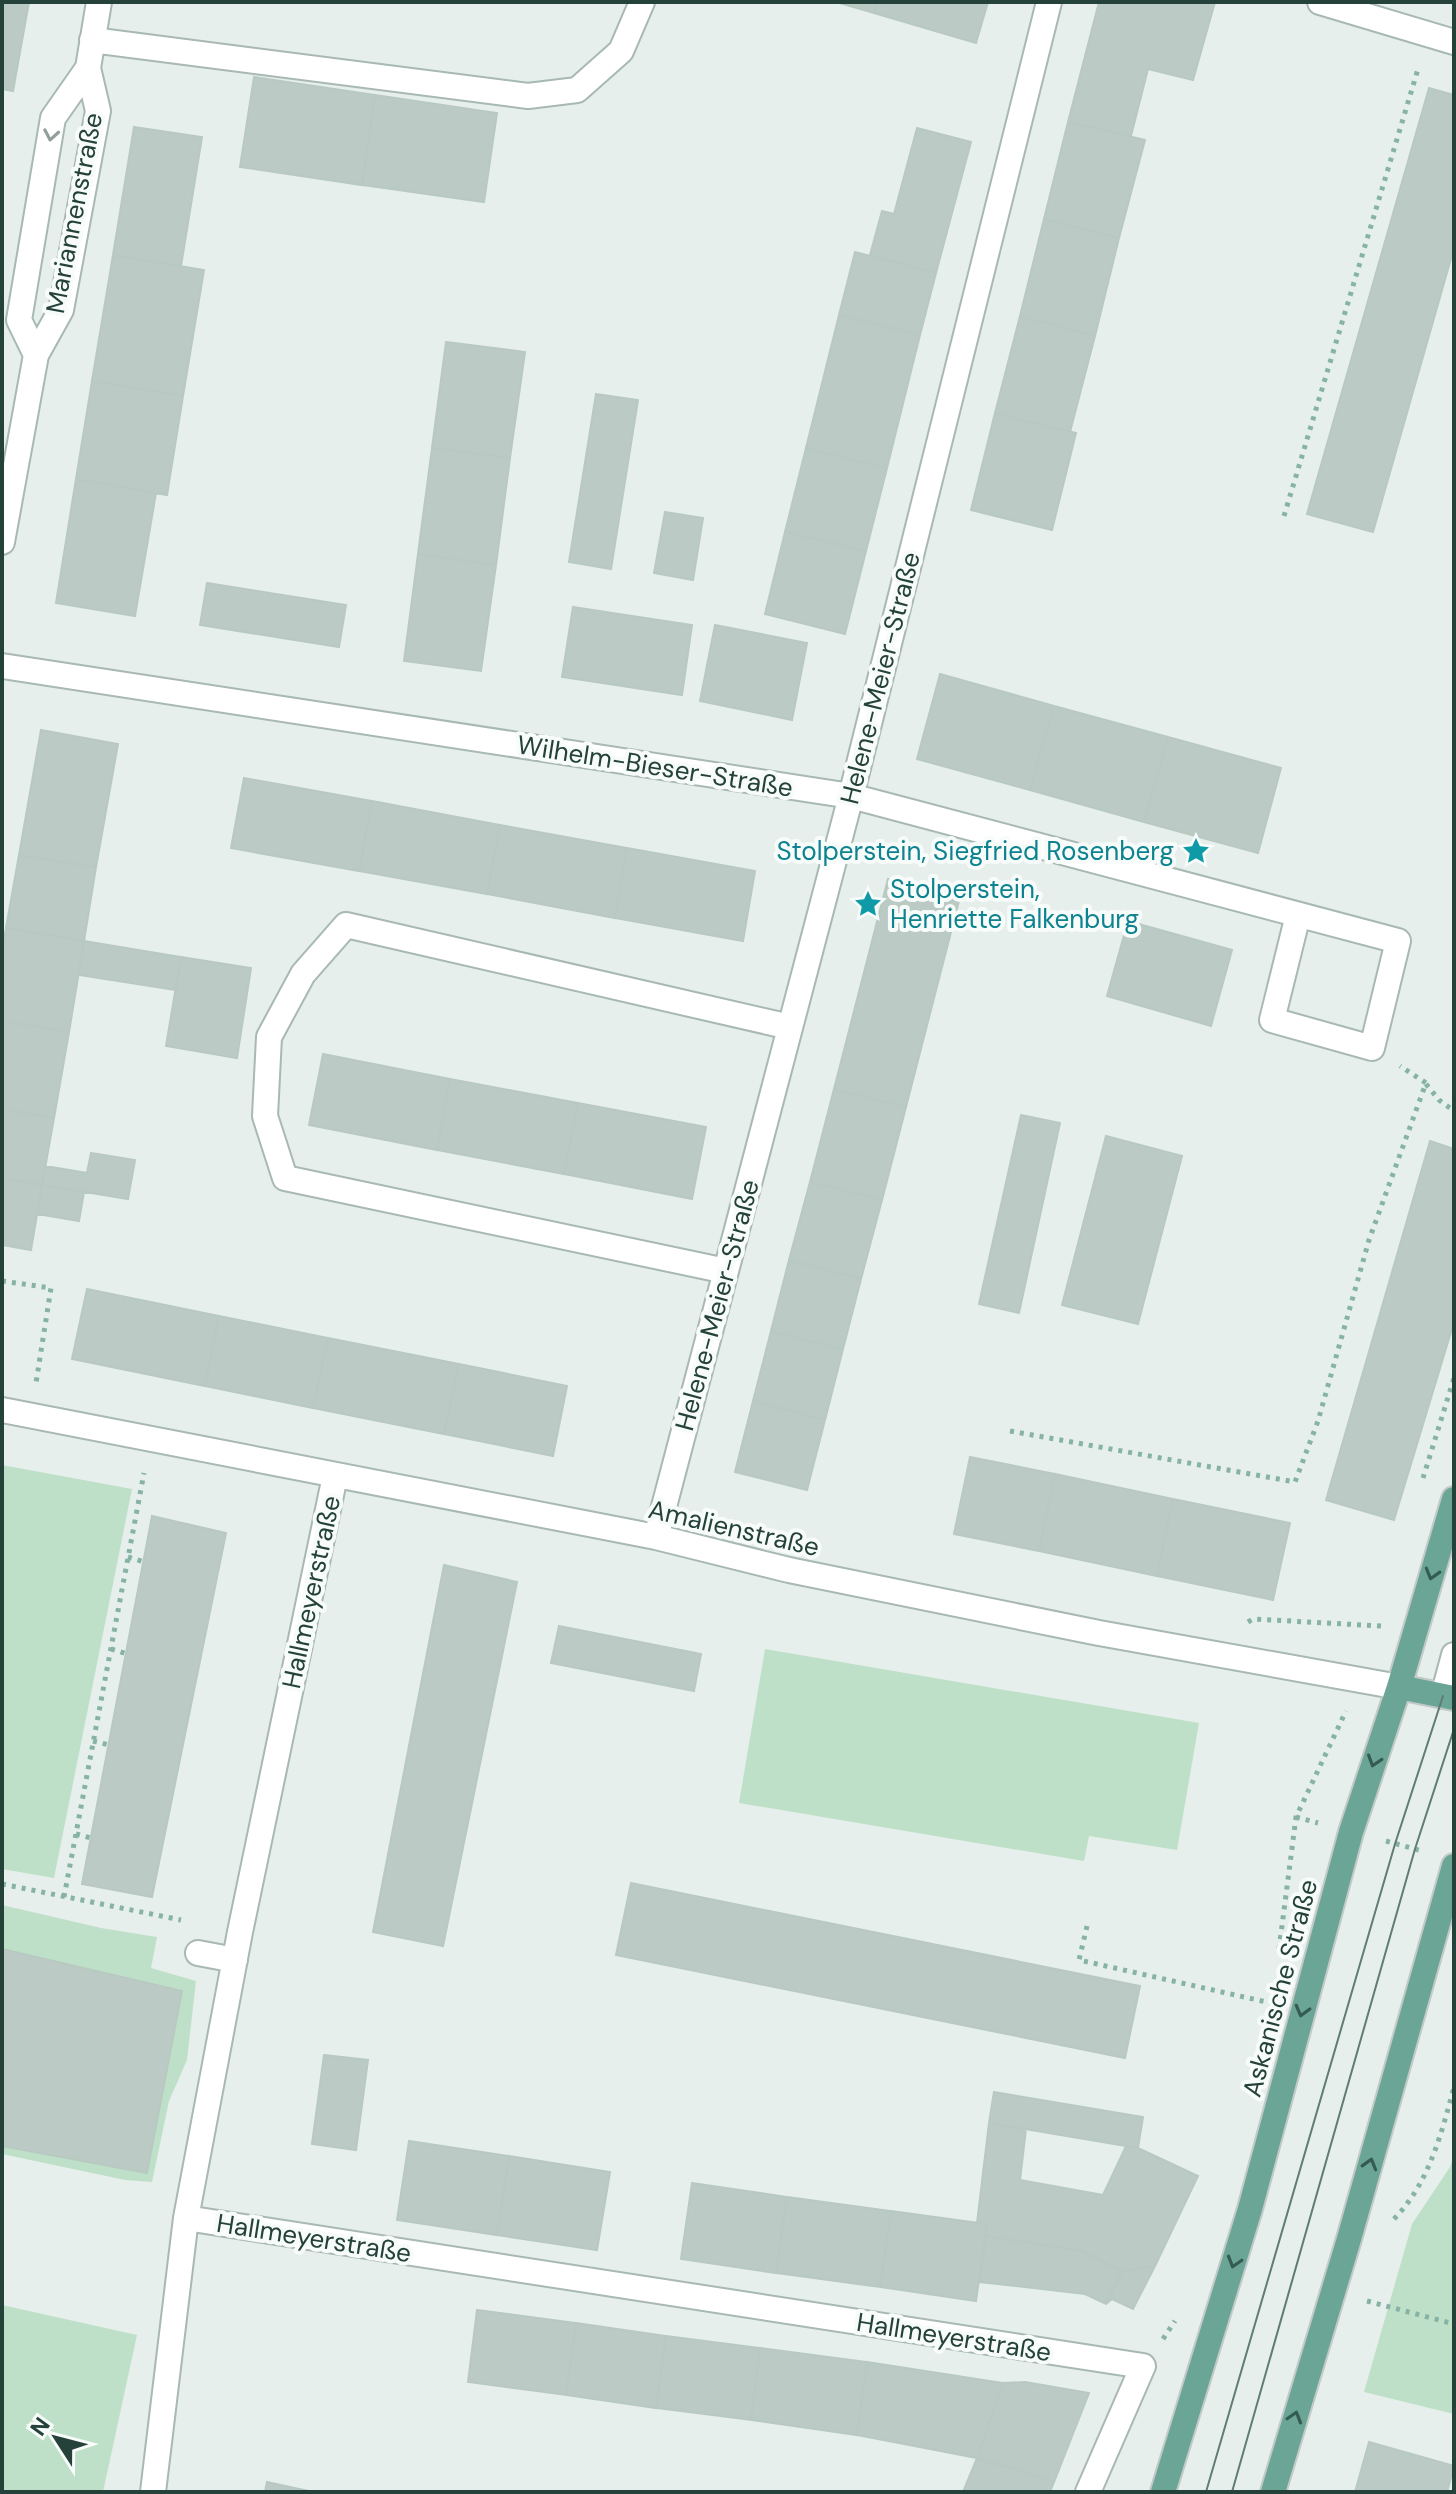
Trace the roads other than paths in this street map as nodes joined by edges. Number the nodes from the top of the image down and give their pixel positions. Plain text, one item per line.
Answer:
1 (99, 2) edge
2 (642, 2) edge
3 (1049, 2) edge
4 (1320, 2) edge
5 (92, 40) junction
6 (1454, 42) edge
7 (88, 68) junction
8 (36, 355) junction
9 (2, 542) edge
10 (2, 666) edge
11 (851, 796) junction
12 (1298, 915) junction
13 (790, 1027) junction
14 (726, 1271) junction
15 (2, 1410) edge
16 (335, 1476) junction
17 (1454, 1499) edge
18 (656, 1537) junction
19 (1454, 1655) edge
20 (1399, 1687) junction
21 (1448, 1697) edge
22 (1454, 1866) edge
23 (198, 1953) dead end
24 (235, 1960) junction
25 (186, 2218) junction
26 (153, 2492) edge
27 (1088, 2492) edge
28 (1163, 2492) edge
29 (1273, 2492) edge

1 - 5 street, Mariannenstraße
2 - 5 street
3 - 11 street, Helene-Meier-Straße
4 - 6 street
5 - 7 street, Mariannenstraße
7 - 8 street, Mariannenstraße
7 -> 8 street, Mariannenstraße
8 - 9 street, Mariannenstraße
10 - 11 street, Wilhelm-Bieser-Straße
11 - 12 street, Wilhelm-Bieser-Straße
11 - 13 street, Helene-Meier-Straße
12 - 12 street, Wilhelm-Bieser-Straße
13 - 14 street, Helene-Meier-Straße
13 - 14 street
14 - 18 street, Helene-Meier-Straße
15 - 16 street, Amalienstraße
16 - 18 street, Amalienstraße
16 - 24 street, Hallmeyerstraße
17 -> 20 main road, Askanische Straße
18 - 20 street, Amalienstraße
19 - 21 street
20 - 21 main road, Amalienstraße
20 -> 28 main road, Askanische Straße
29 -> 22 main road
23 - 24 street
24 - 25 street, Hallmeyerstraße
25 - 26 street
25 - 27 street, Hallmeyerstraße

